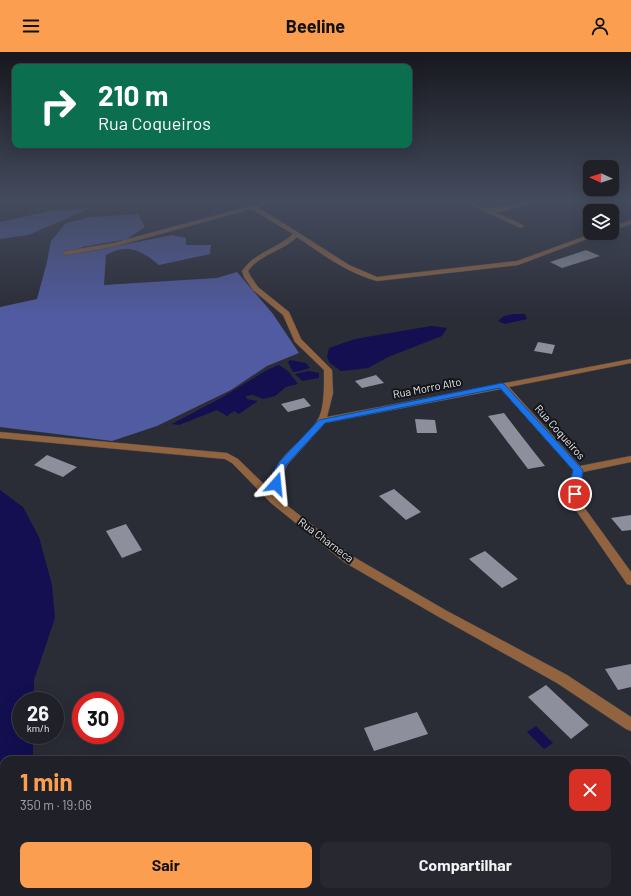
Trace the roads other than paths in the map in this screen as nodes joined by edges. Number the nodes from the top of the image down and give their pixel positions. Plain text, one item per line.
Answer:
1 (134, 239) edge
2 (291, 239) edge
3 (304, 239) edge
4 (583, 239) edge
5 (66, 253) dead end
6 (631, 361) edge
7 (502, 385) junction
8 (322, 422) junction
9 (0, 435) edge
10 (631, 459) edge
11 (578, 470) junction
12 (275, 501) junction
13 (631, 581) edge
14 (631, 725) edge

1 - 5 street
2 - 8 street
3 - 4 street
6 - 7 street, Rua Morro Alto
7 - 8 street, Rua Morro Alto
7 - 11 street, Rua Coqueiros
8 - 12 street
9 - 12 street, Rua Charneca
10 - 11 street
11 - 13 street, Rua Coqueiros
12 - 14 street, Rua Charneca

